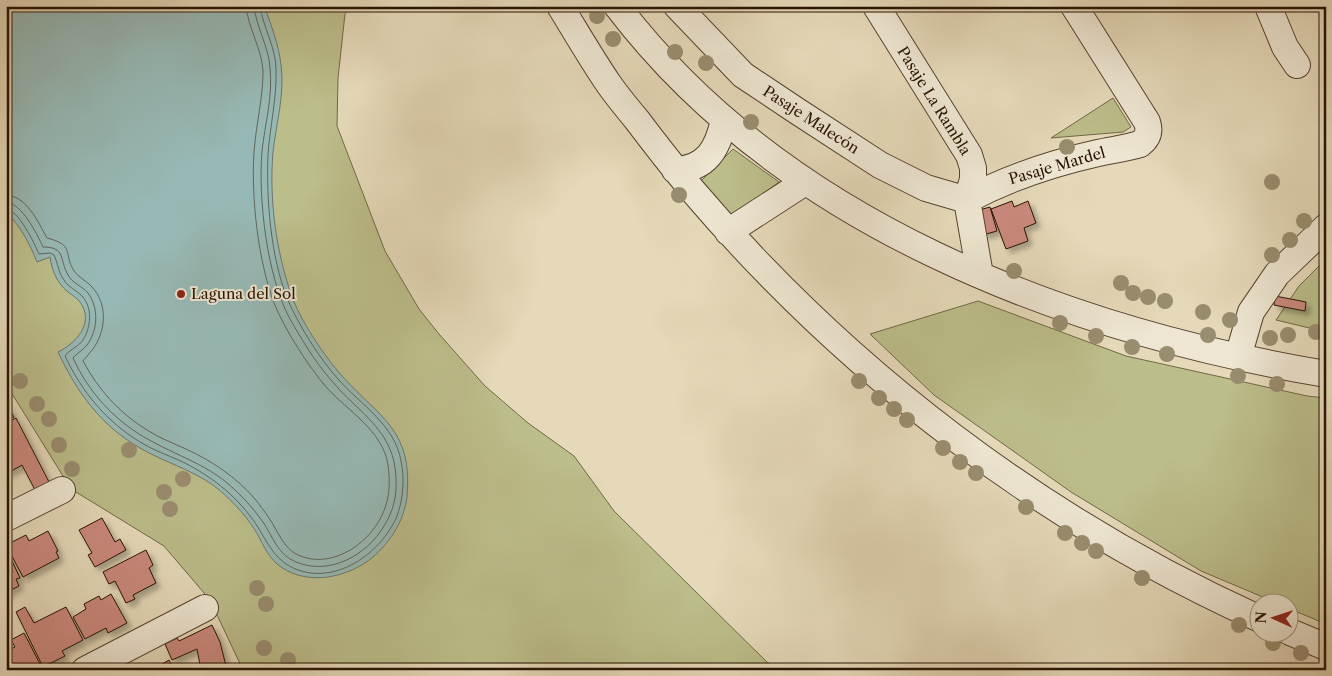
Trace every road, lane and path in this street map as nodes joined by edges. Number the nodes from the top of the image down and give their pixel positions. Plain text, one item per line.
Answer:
1 (560, 6) edge
2 (616, 6) edge
3 (677, 6) edge
4 (876, 6) edge
5 (1074, 6) edge
6 (1268, 6) edge
7 (1297, 65) dead end
8 (724, 120) junction
9 (675, 170) junction
10 (805, 182) junction
11 (966, 200) junction
12 (1326, 228) edge
13 (728, 232) junction
14 (980, 275) junction
15 (1238, 357) junction
16 (1326, 374) edge
17 (62, 490) dead end
18 (6, 518) edge
19 (205, 608) dead end
20 (1250, 614) edge
21 (1300, 636) edge
22 (1326, 646) edge
23 (85, 670) edge

1 - 9 street
2 - 8 street
3 - 11 street, Pasaje Malecón
4 - 11 street, Pasaje La Rambla
5 - 11 street, Pasaje Mardel
6 - 7 street
8 - 9 street
8 - 10 street
9 - 13 street
10 - 13 street
10 - 14 street
11 - 14 street
12 - 15 street
13 - 20 street
14 - 15 street
15 - 16 street
17 - 18 street
19 - 23 street
21 - 22 street

